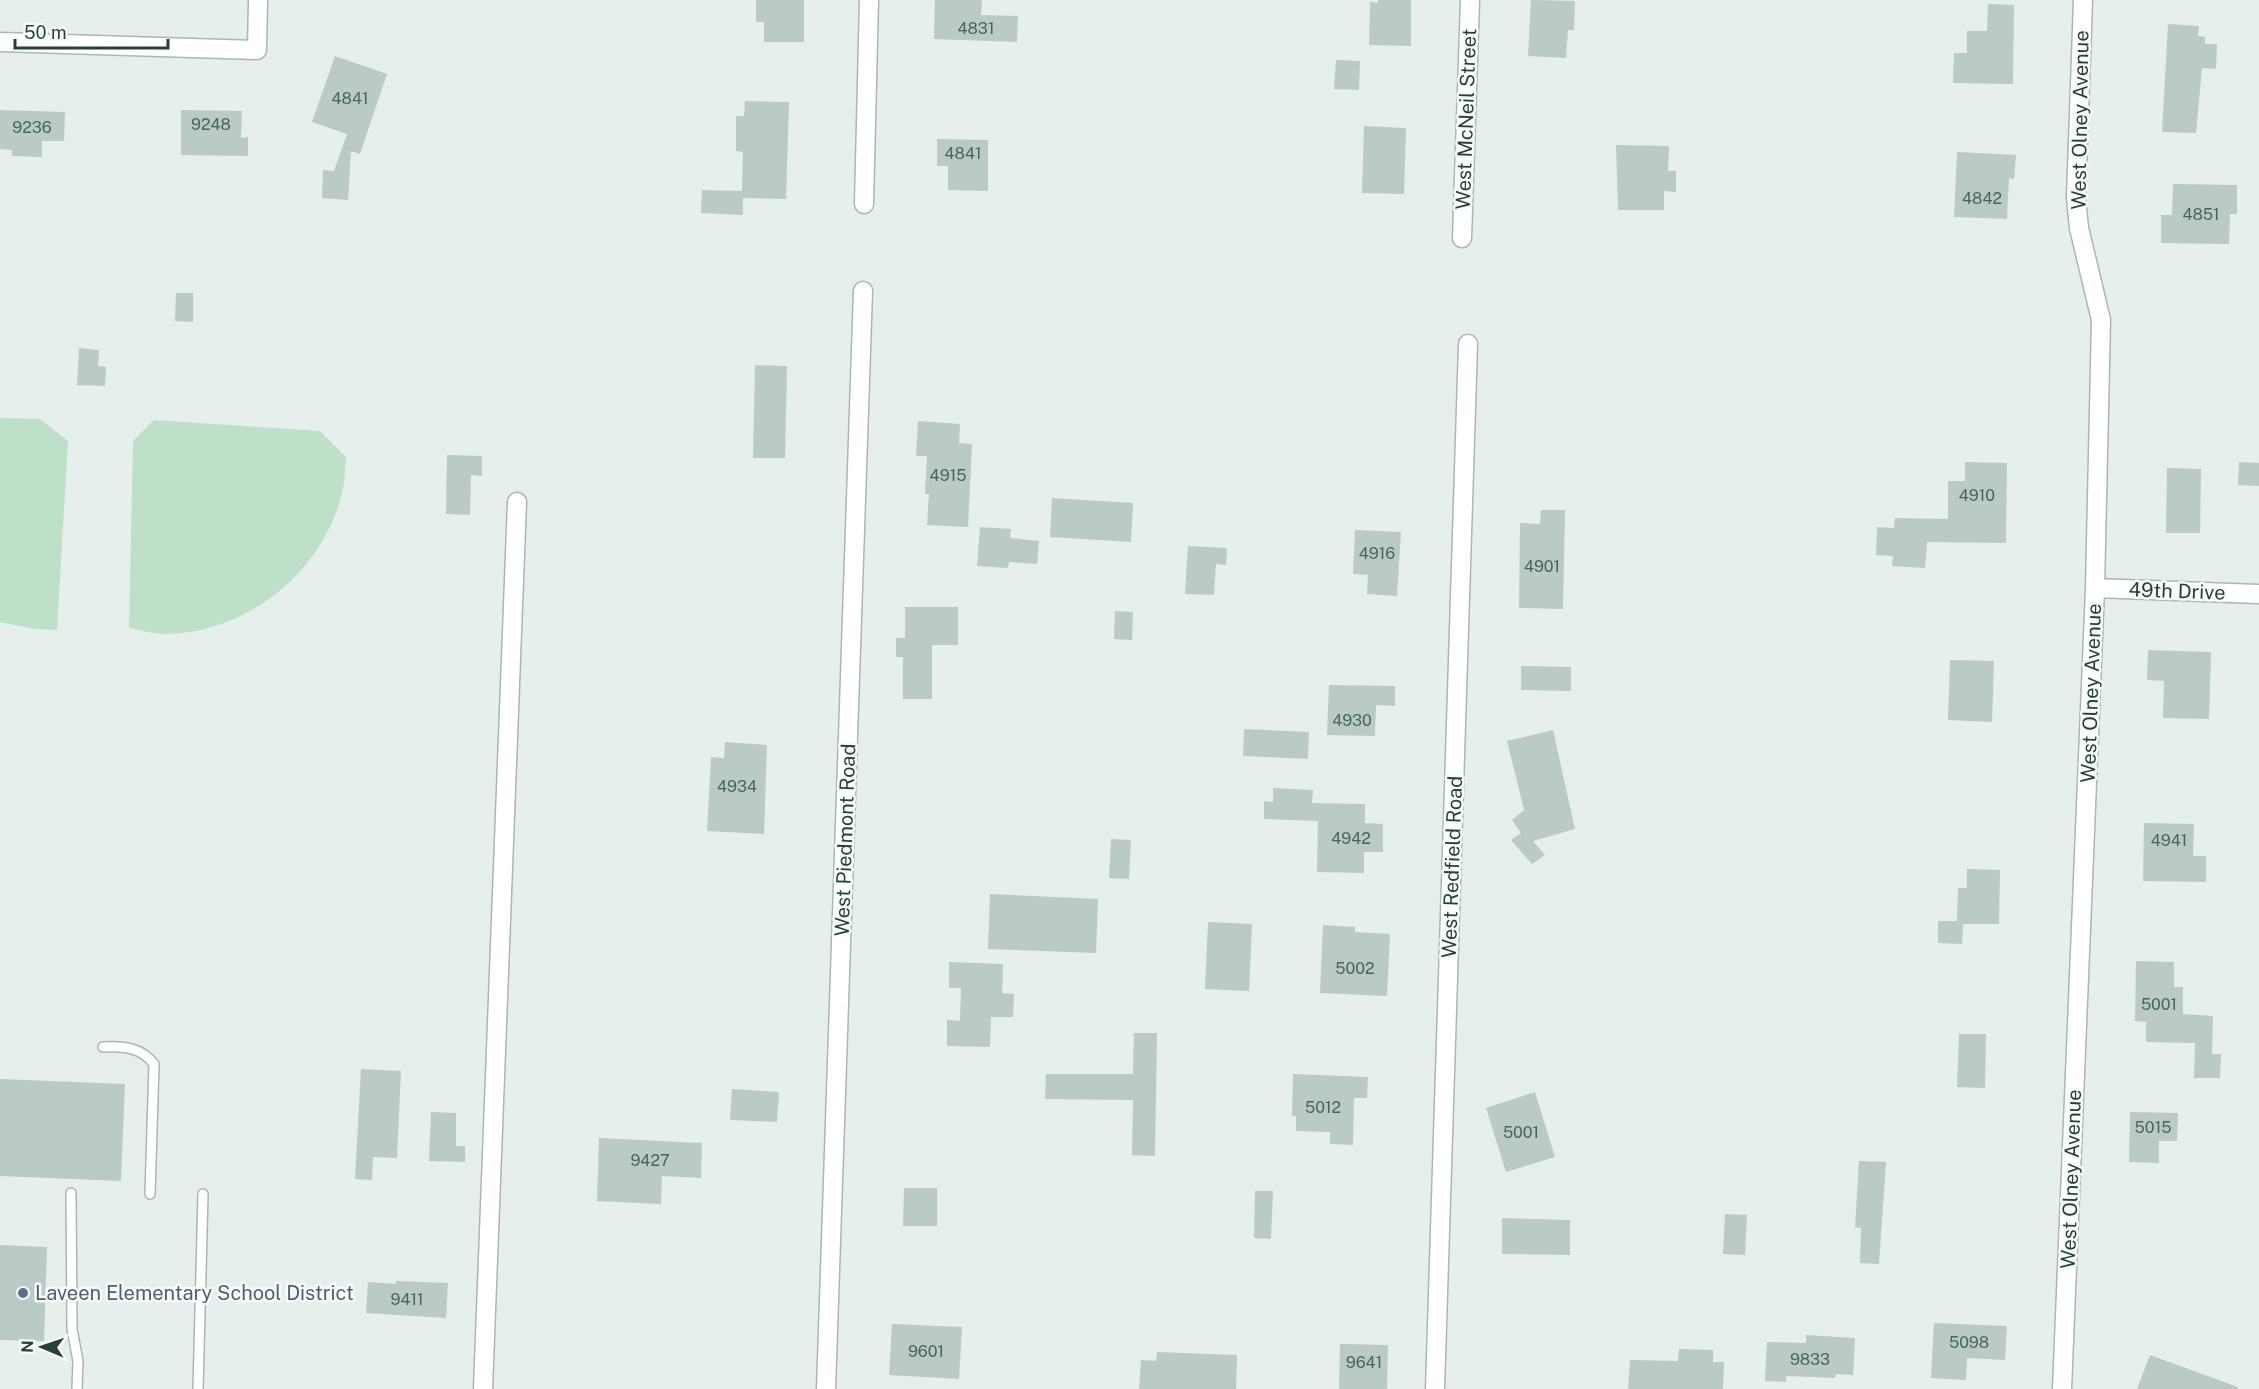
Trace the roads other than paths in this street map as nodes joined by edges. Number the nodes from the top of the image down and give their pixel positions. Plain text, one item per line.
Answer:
1 (258, 0) edge
2 (869, 0) edge
3 (1470, 0) edge
4 (2083, 0) edge
5 (0, 42) edge
6 (864, 204) dead end
7 (1462, 238) dead end
8 (863, 291) dead end
9 (1468, 344) dead end
10 (517, 502) dead end
11 (2095, 588) junction
12 (2259, 594) edge
13 (103, 1047) dead end
14 (70, 1193) dead end
15 (150, 1194) dead end
16 (202, 1194) dead end
17 (77, 1389) edge
18 (198, 1389) edge
19 (483, 1389) edge
20 (826, 1389) edge
21 (1435, 1389) edge
22 (2062, 1389) edge

1 - 5 street
2 - 6 street
3 - 7 street, West McNeil Street
4 - 11 street, West Olney Avenue
8 - 20 street, West Piedmont Road
9 - 21 street, West Redfield Road
10 - 19 street
11 - 12 street, 49th Drive
11 - 22 street, West Olney Avenue
13 - 15 lane
14 - 17 lane
16 - 18 lane

